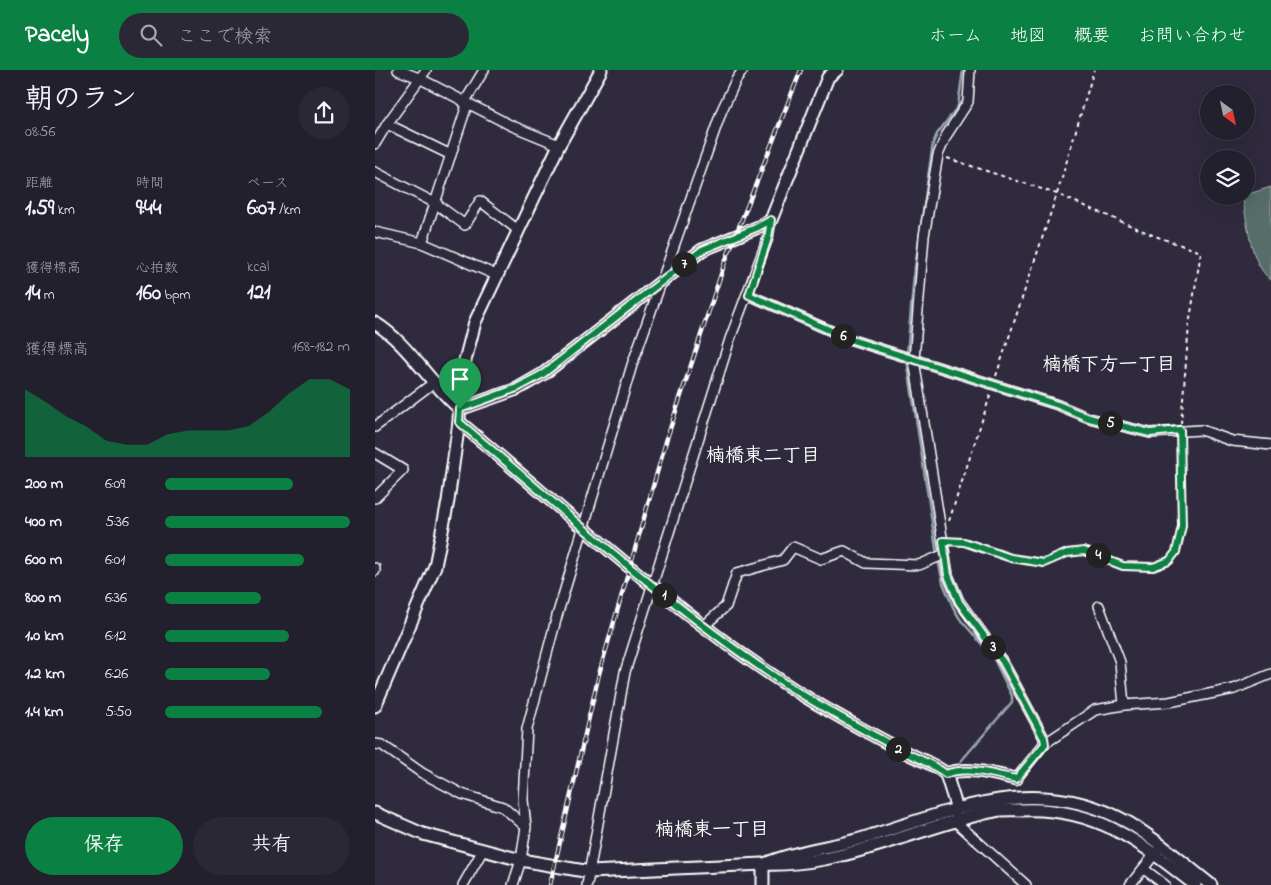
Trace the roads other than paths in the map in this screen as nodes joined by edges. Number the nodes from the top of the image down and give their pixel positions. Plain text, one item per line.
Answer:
1 (398, 70) edge
2 (427, 70) edge
3 (484, 70) edge
4 (601, 70) edge
5 (743, 70) edge
6 (837, 70) edge
7 (970, 70) edge
8 (419, 78) junction
9 (465, 104) junction
10 (387, 124) junction
11 (375, 144) edge
12 (559, 145) junction
13 (451, 155) junction
14 (375, 172) edge
15 (435, 203) junction
16 (771, 220) junction
17 (518, 230) junction
18 (375, 232) edge
19 (422, 243) junction
20 (496, 274) junction
21 (660, 283) junction
22 (749, 295) junction
23 (375, 323) edge
24 (915, 360) junction
25 (433, 384) junction
26 (460, 409) junction
27 (459, 422) junction
28 (375, 427) edge
29 (1271, 445) edge
30 (375, 453) edge
31 (375, 498) edge
32 (584, 526) junction
33 (945, 554) junction
34 (651, 584) junction
35 (1099, 606) dead end
36 (703, 626) junction
37 (1271, 674) edge
38 (1124, 704) junction
39 (375, 706) edge
40 (375, 744) edge
41 (1045, 744) junction
42 (946, 774) junction
43 (1016, 779) joint
44 (957, 809) junction
45 (375, 813) edge
46 (956, 822) junction
47 (526, 827) junction
48 (483, 850) junction
49 (1158, 851) junction
50 (521, 860) junction
51 (763, 864) junction
52 (1144, 869) junction
53 (590, 872) junction
54 (463, 885) edge
55 (513, 885) edge
56 (587, 885) edge
57 (763, 885) edge
58 (1026, 885) edge
59 (1130, 885) edge
60 (1165, 885) edge
61 (1195, 885) edge
62 (1211, 885) edge

1 - 8 street
2 - 8 street
3 - 9 street
4 - 12 street
5 - 21 street
6 - 16 street
7 - 24 street
8 - 9 street
8 - 10 street
9 - 12 street
9 - 13 street
10 - 11 street
10 - 13 street
12 - 17 street
13 - 15 street
14 - 15 street
15 - 17 street
15 - 19 street
16 - 21 street
16 - 22 street
17 - 20 street
18 - 19 street
19 - 20 street
20 - 26 street
21 - 26 street
21 - 32 street
22 - 24 street
22 - 34 street
23 - 25 street
24 - 29 street
24 - 33 street
25 - 26 street
25 - 28 street
26 - 27 street
27 - 32 street
27 - 39 street
30 - 31 street
32 - 34 street
32 - 47 street
33 - 36 street
33 - 41 street
34 - 36 street
34 - 53 street
35 - 38 street
36 - 42 street
37 - 38 street
38 - 41 street
40 - 47 street
41 - 43 street
42 - 43 street
42 - 44 street
44 - 46 street
44 - 49 street
44 - 51 street
45 - 48 street
46 - 49 street
46 - 51 street
46 - 58 street
47 - 50 street
48 - 50 street
48 - 54 street
49 - 52 street
49 - 61 street
49 - 62 street
50 - 53 street
50 - 55 street
51 - 53 street
51 - 57 street
52 - 59 street
52 - 60 street
53 - 56 street

